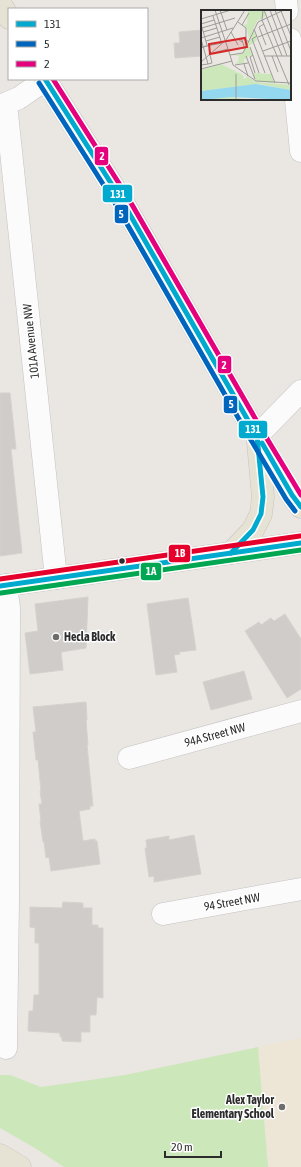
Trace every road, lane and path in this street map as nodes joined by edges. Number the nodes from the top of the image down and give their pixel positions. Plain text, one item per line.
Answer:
1 (286, 0) edge
2 (0, 3) edge
3 (287, 10) edge
4 (8, 16) edge
5 (291, 49) edge
6 (45, 80) edge
7 (3, 105) edge
8 (301, 151) edge
9 (301, 391) edge
10 (257, 436) junction
11 (301, 507) edge
12 (301, 543) edge
13 (231, 553) junction
14 (56, 578) junction
15 (3, 586) edge
16 (301, 711) edge
17 (129, 758) dead end
18 (301, 890) edge
19 (163, 914) dead end
20 (6, 1048) dead end
21 (0, 1155) edge
22 (20, 1167) edge

1 - 3 street
2 - 4 main road
5 - 8 street
6 - 7 street
6 - 10 main road
7 - 14 street, 101A Avenue NW
9 - 10 street
10 - 11 main road
10 - 13 main road
12 - 13 main road
13 - 14 main road
14 - 15 main road
15 - 20 street
16 - 17 street, 94A Street NW
18 - 19 street, 94 Street NW
21 - 22 main road

